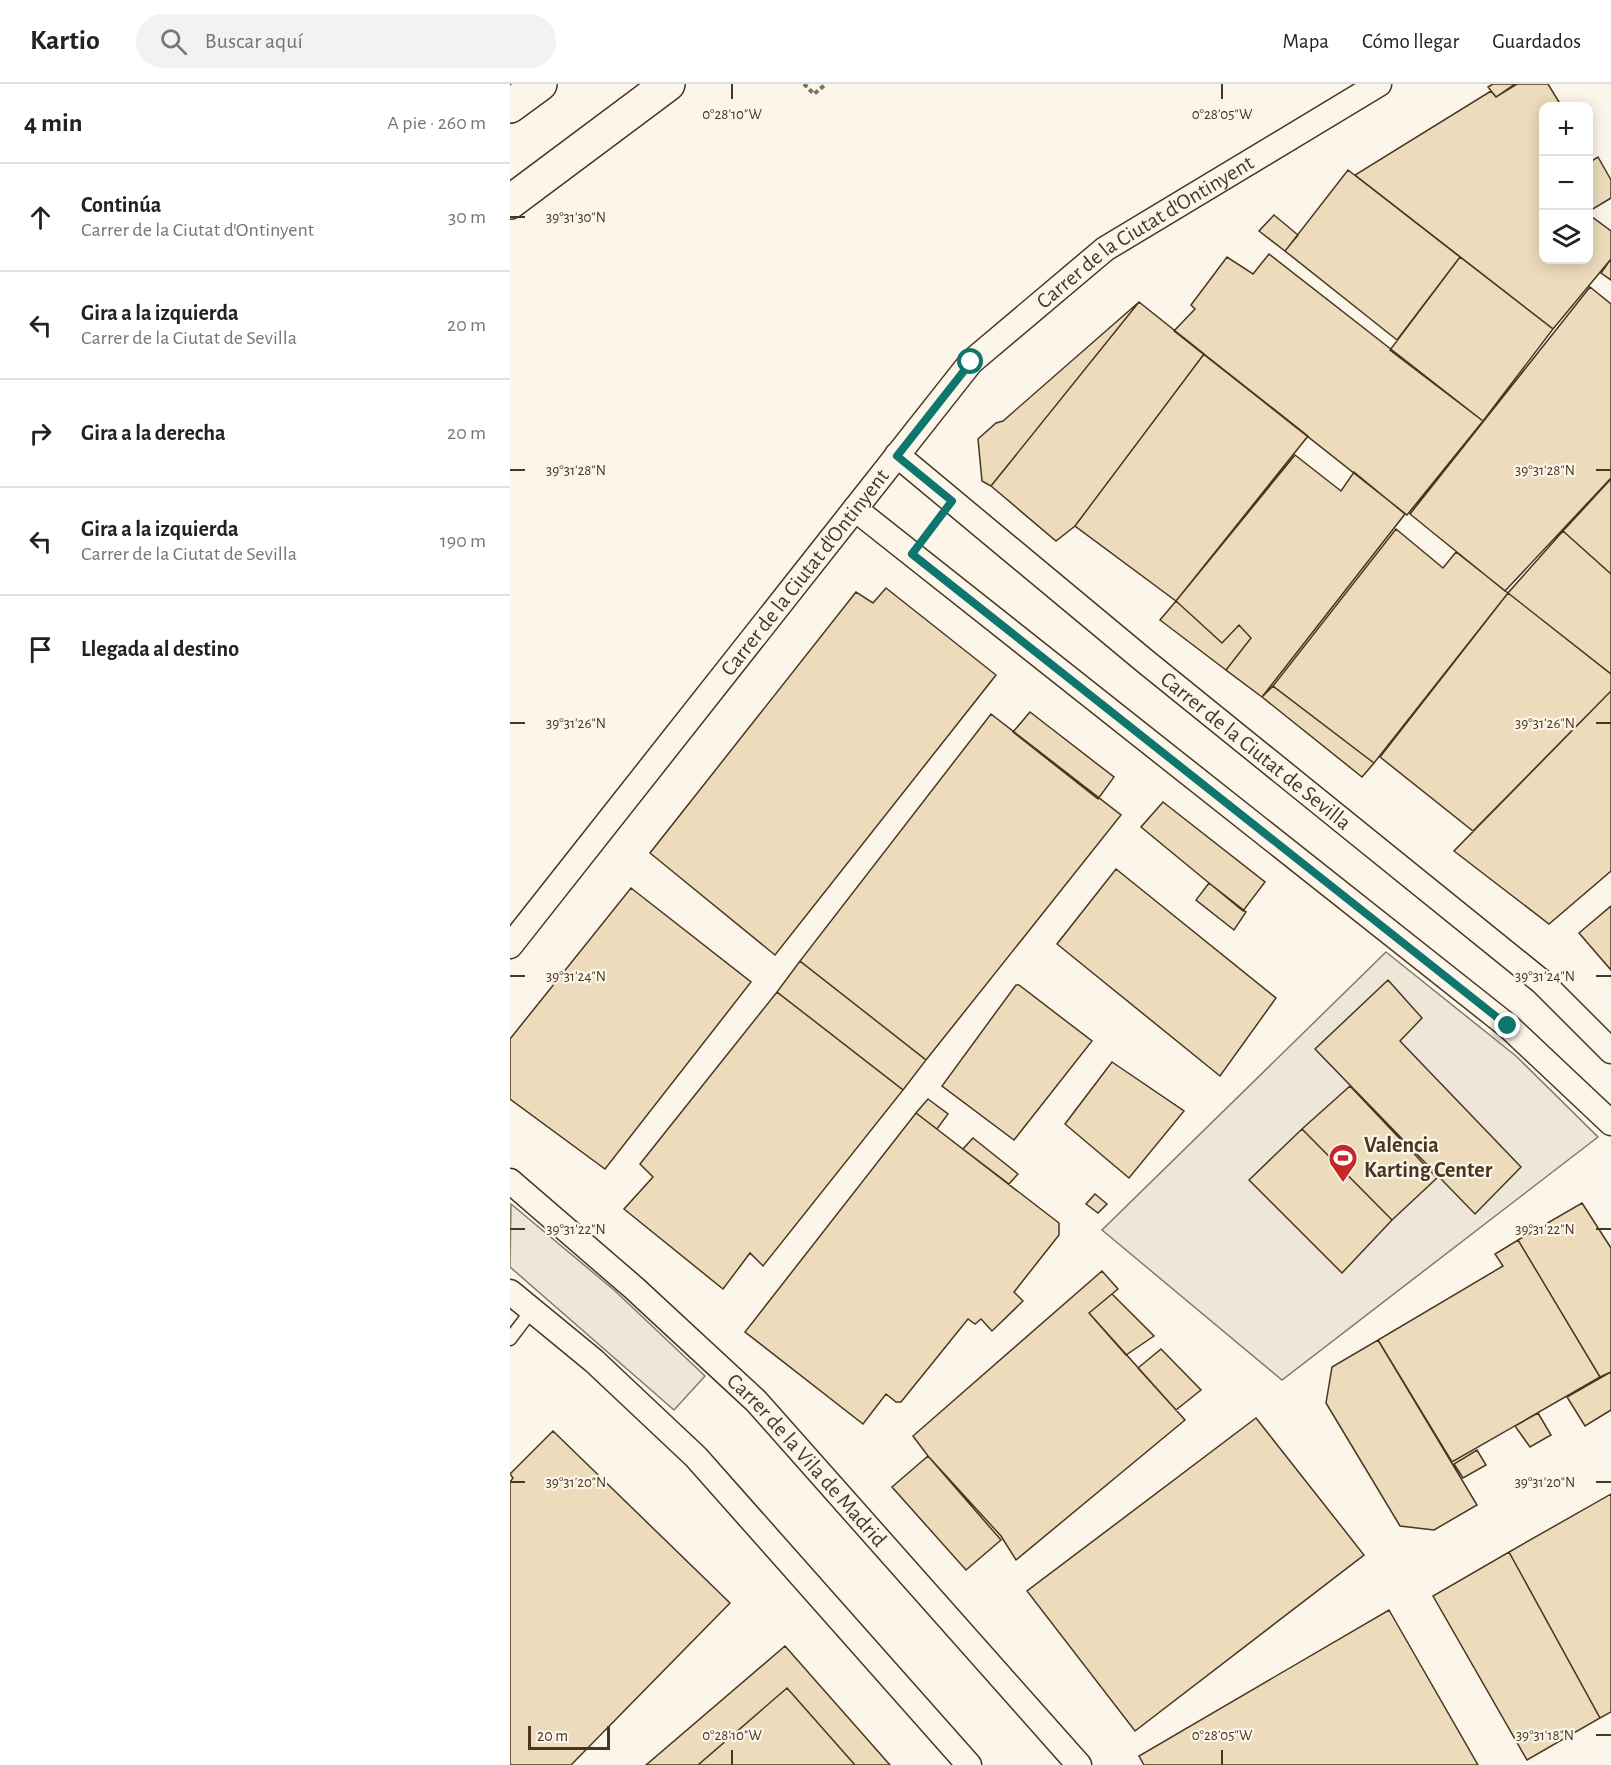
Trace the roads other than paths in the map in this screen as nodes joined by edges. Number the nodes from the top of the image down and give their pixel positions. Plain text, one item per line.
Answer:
1 (516, 84) edge
2 (540, 84) edge
3 (668, 84) edge
4 (1379, 84) edge
5 (510, 89) edge
6 (510, 106) edge
7 (510, 202) edge
8 (897, 456) junction
9 (855, 509) junction
10 (510, 946) edge
11 (1611, 1051) edge
12 (1611, 1124) edge
13 (510, 1181) edge
14 (510, 1292) edge
15 (532, 1310) junction
16 (510, 1339) edge
17 (969, 1765) edge
18 (1079, 1765) edge

1 - 5 highway
2 - 6 highway
3 - 7 highway
4 - 8 street, Carrer de la Ciutat d'Ontinyent
8 - 9 street, Carrer de la Ciutat d'Ontinyent
8 - 11 street, Carrer de la Ciutat de Sevilla
9 - 10 street, Carrer de la Ciutat d'Ontinyent
9 - 12 street
13 - 18 street, Carrer de la Vila de Madrid
14 - 15 street
15 - 16 lane
15 - 17 street

